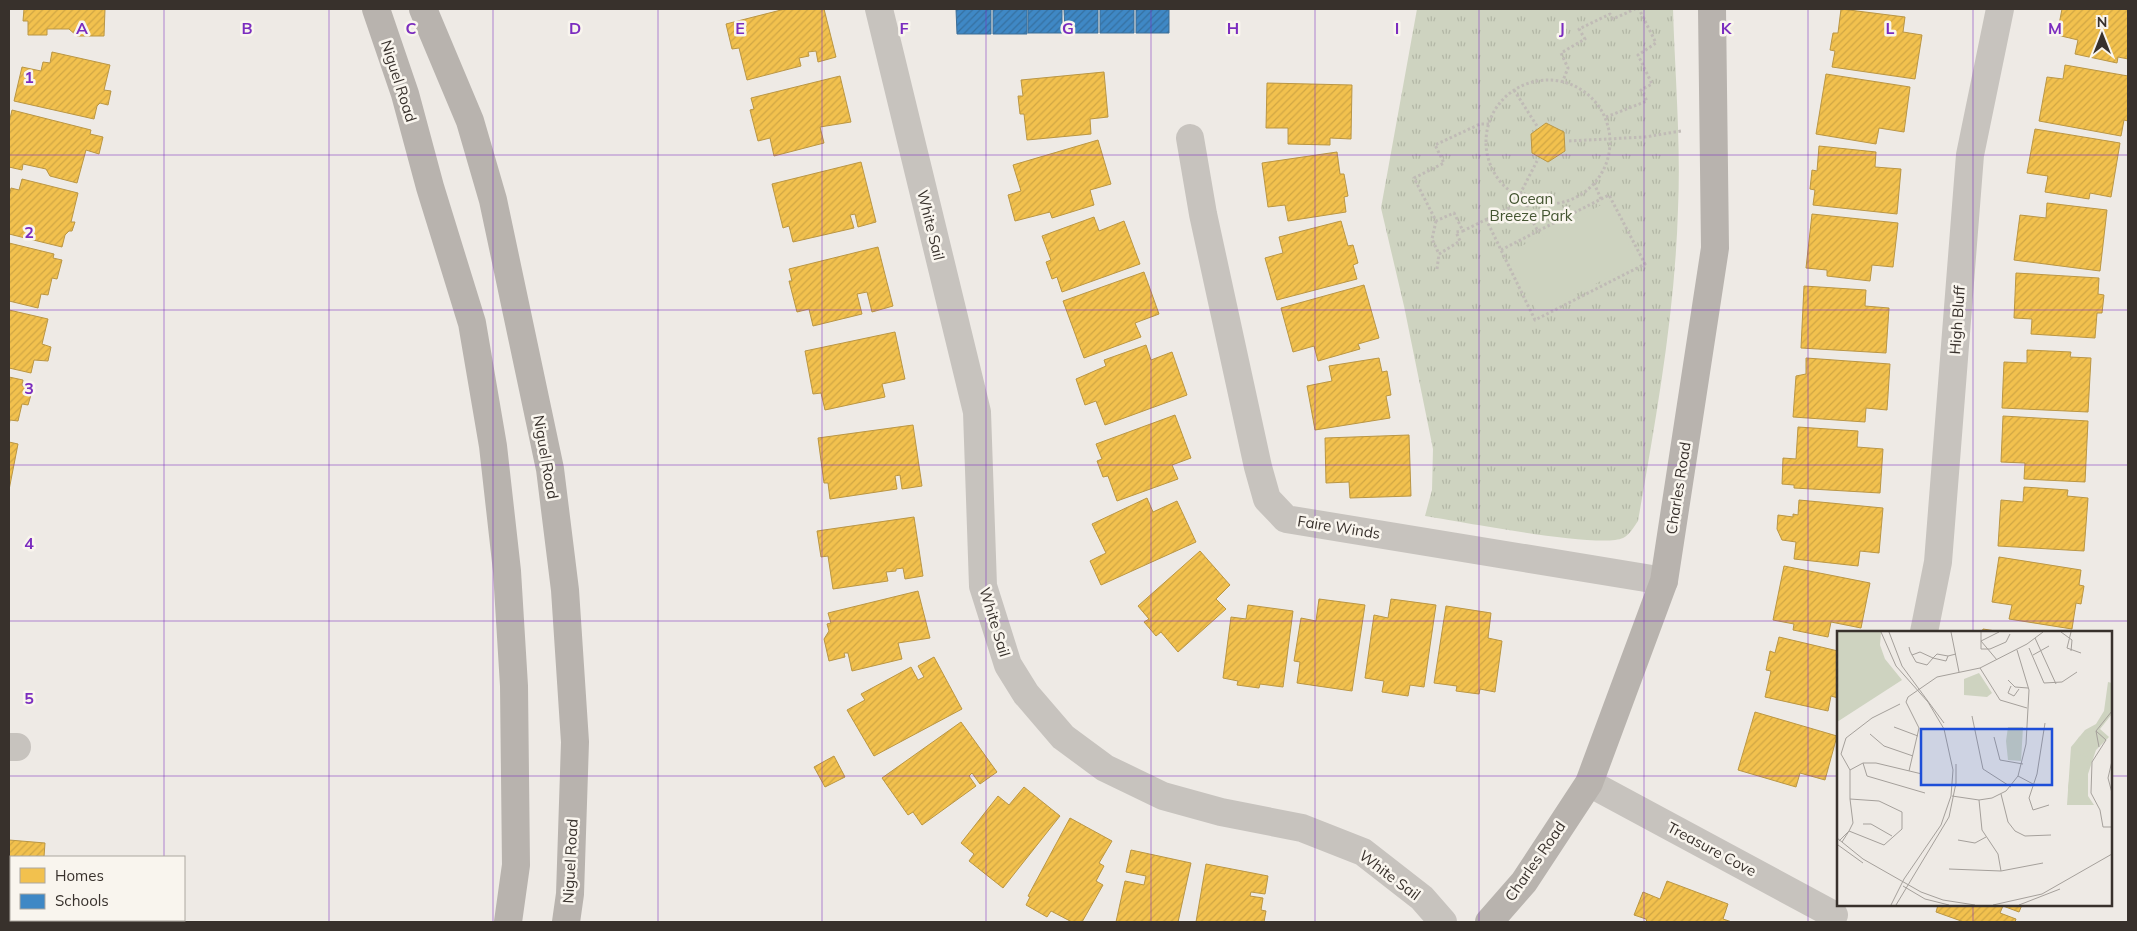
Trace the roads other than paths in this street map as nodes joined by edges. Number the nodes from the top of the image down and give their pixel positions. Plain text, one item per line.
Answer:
1 (376, 9) edge
2 (423, 9) edge
3 (879, 9) edge
4 (1712, 9) edge
5 (2000, 9) edge
6 (1190, 138) dead end
7 (1664, 581) junction
8 (1924, 631) edge
9 (1589, 783) junction
10 (1834, 914) edge
11 (508, 922) edge
12 (566, 922) edge
13 (1443, 922) edge
14 (1489, 922) edge

1 - 11 main road, Niguel Road
2 - 12 main road, Niguel Road
3 - 13 street, White Sail
4 - 7 main road, Charles Road
5 - 8 street, High Bluff
6 - 7 street, Faire Winds
7 - 9 main road, Charles Road
9 - 10 street, Treasure Cove
9 - 14 main road, Charles Road

